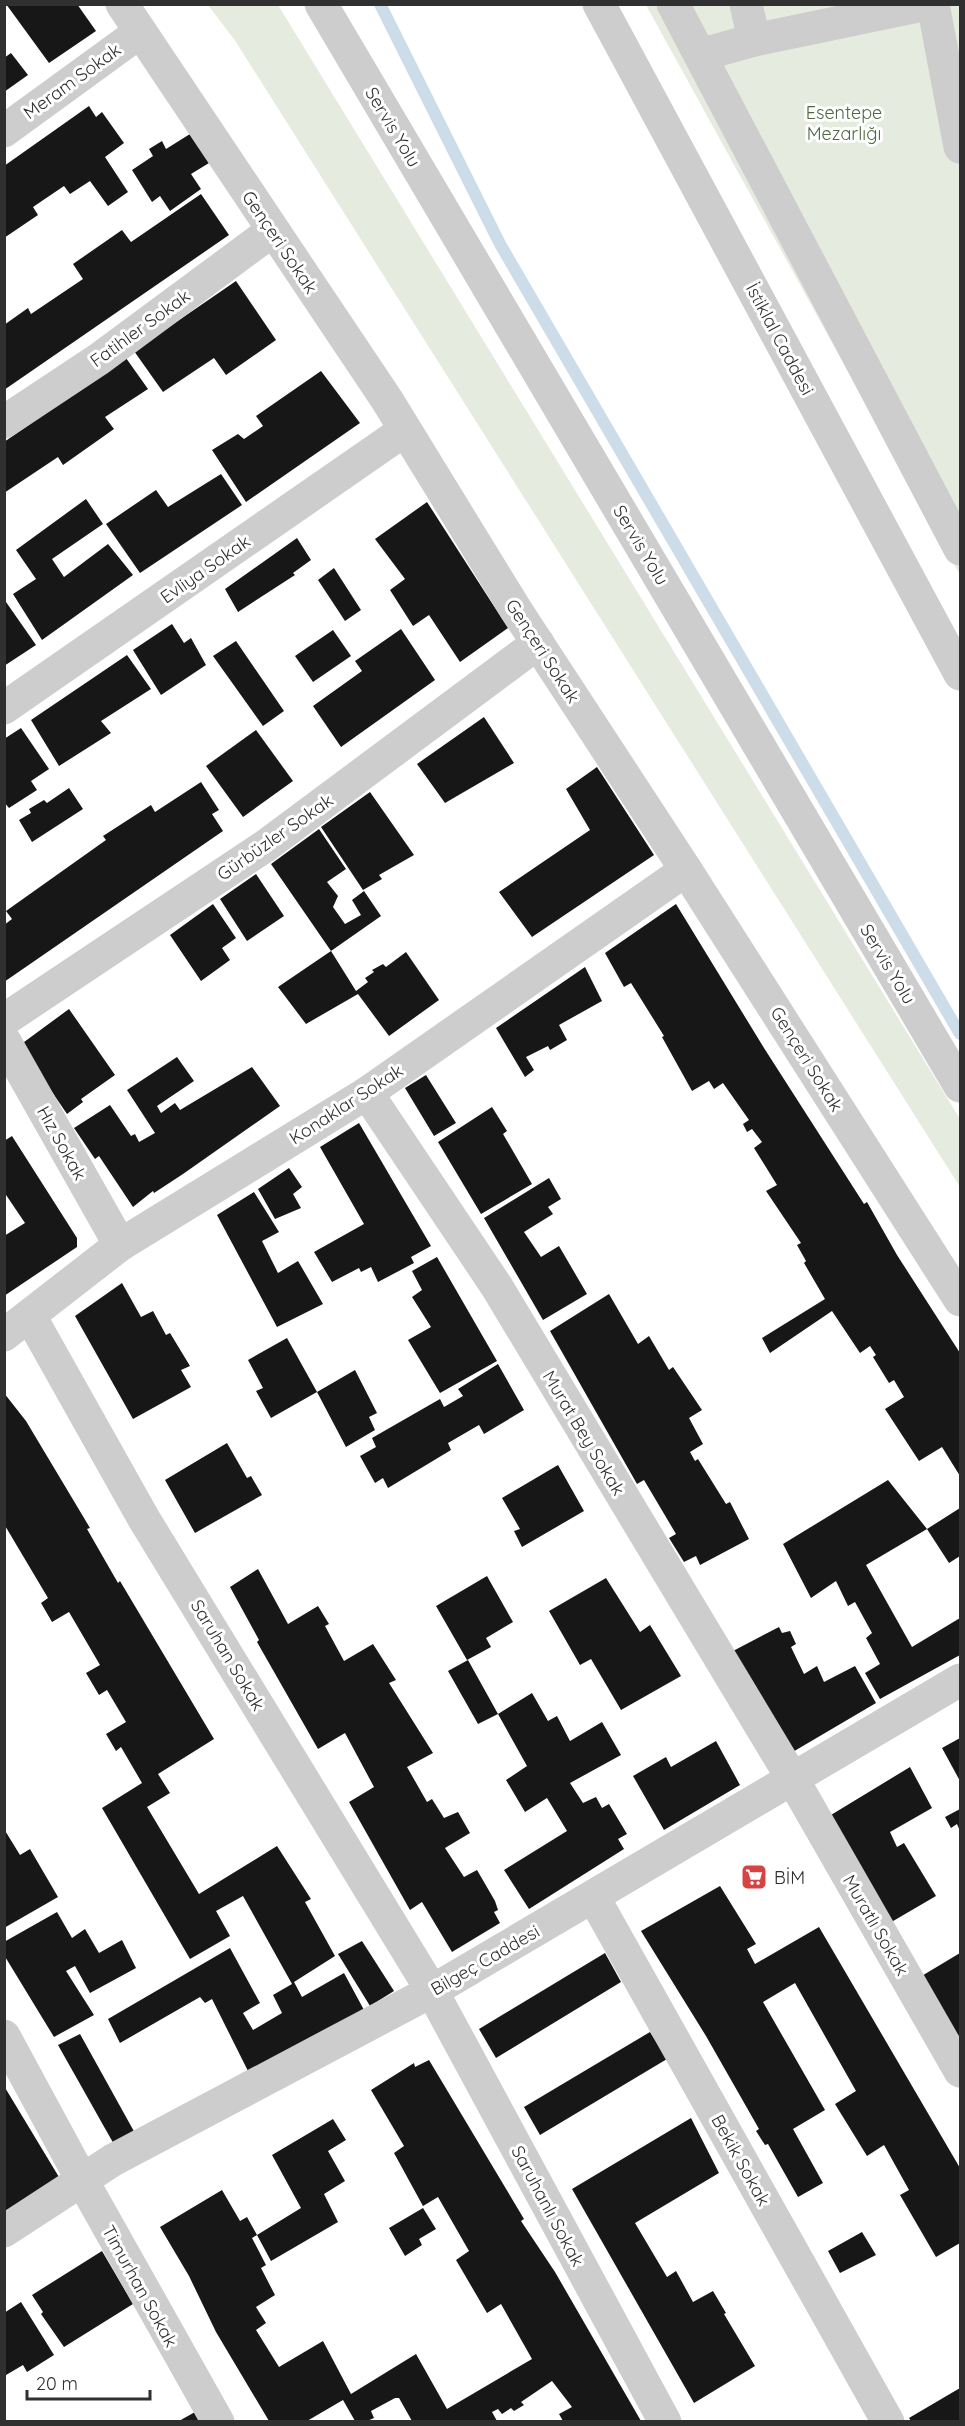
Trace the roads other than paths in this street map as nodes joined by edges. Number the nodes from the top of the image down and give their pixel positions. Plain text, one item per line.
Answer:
1 (122, 4) edge
2 (321, 4) edge
3 (599, 4) edge
4 (673, 4) edge
5 (746, 4) edge
6 (927, 4) edge
7 (933, 4) edge
8 (140, 32) junction
9 (754, 40) junction
10 (700, 55) junction
11 (4, 130) edge
12 (960, 147) edge
13 (272, 231) junction
14 (4, 422) edge
15 (405, 430) junction
16 (960, 549) edge
17 (538, 643) junction
18 (960, 674) edge
19 (4, 708) edge
20 (686, 870) junction
21 (4, 1020) edge
22 (4, 1040) edge
23 (960, 1086) edge
24 (367, 1093) junction
25 (120, 1245) junction
26 (960, 1300) edge
27 (17, 1326) edge
28 (960, 1682) edge
29 (792, 1778) junction
30 (594, 1898) junction
31 (432, 1990) junction
32 (4, 2036) edge
33 (960, 2071) edge
34 (82, 2180) junction
35 (4, 2231) edge
36 (218, 2421) edge
37 (666, 2421) edge
38 (888, 2421) edge

1 - 8 street, Gençeri Sokak
2 - 23 street, Servis Yolu
3 - 18 street, İstiklal Caddesi
4 - 10 street
5 - 9 street
6 - 9 street
7 - 12 street
8 - 11 street, Meram Sokak
8 - 13 street, Gençeri Sokak
9 - 10 street
10 - 16 street
13 - 14 street, Fatihler Sokak
13 - 15 street, Gençeri Sokak
15 - 17 street, Gençeri Sokak
15 - 19 street, Evliya Sokak
17 - 20 street, Gençeri Sokak
17 - 21 street, Gürbüzler Sokak
20 - 24 street, Konaklar Sokak
20 - 26 street, Gençeri Sokak
22 - 25 street, Hız Sokak
24 - 25 street, Konaklar Sokak
24 - 29 street, Murat Bey Sokak
25 - 27 street, Konaklar Sokak
27 - 31 street, Saruhan Sokak
28 - 29 street, Bilgeç Caddesi
29 - 30 street, Bilgeç Caddesi
29 - 33 street, Muratlı Sokak
30 - 31 street, Bilgeç Caddesi
30 - 38 street, Bekik Sokak
31 - 34 street, Bilgeç Caddesi
31 - 37 street, Saruhanlı Sokak
32 - 34 street, Timurhan Sokak
34 - 35 street, Bilgeç Caddesi
34 - 36 street, Timurhan Sokak

